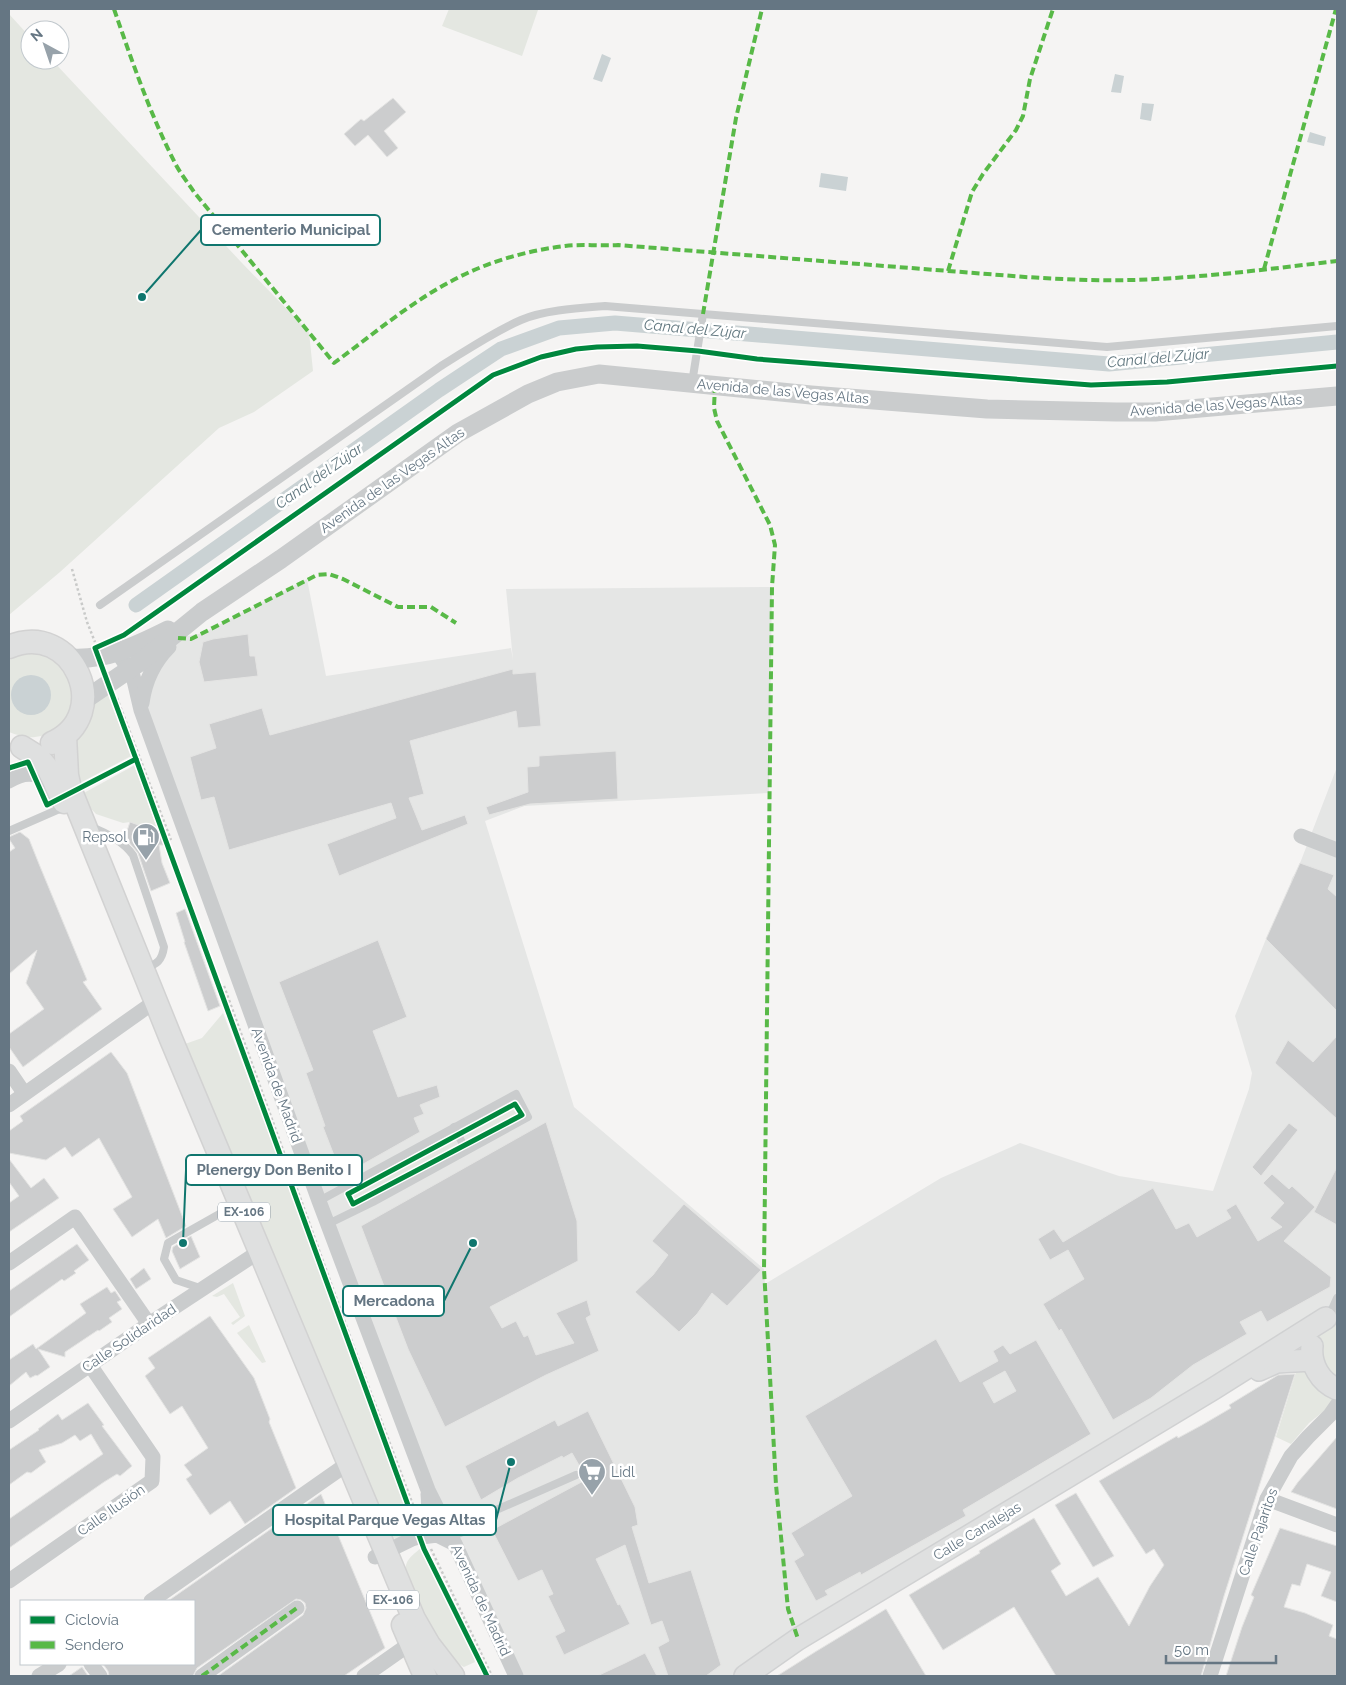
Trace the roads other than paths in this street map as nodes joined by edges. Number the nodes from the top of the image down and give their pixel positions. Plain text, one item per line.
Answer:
1 (703, 314) junction
2 (1337, 326) edge
3 (692, 383) junction
4 (1337, 396) edge
5 (100, 605) dead end
6 (202, 612) junction
7 (10, 646) edge
8 (118, 653) junction
9 (69, 658) junction
10 (118, 679) junction
11 (83, 702) junction
12 (141, 710) junction
13 (65, 736) junction
14 (15, 745) edge
15 (9, 781) edge
16 (62, 798) junction
17 (84, 825) junction
18 (9, 832) edge
19 (1301, 836) dead end
20 (1337, 850) edge
21 (138, 972) junction
22 (147, 1007) junction
23 (9, 1071) edge
24 (24, 1093) junction
25 (9, 1105) edge
26 (454, 1127) junction
27 (466, 1150) junction
28 (319, 1201) junction
29 (230, 1208) junction
30 (328, 1224) junction
31 (251, 1257) junction
32 (9, 1263) edge
33 (203, 1289) junction
34 (1332, 1311) edge
35 (149, 1324) junction
36 (1312, 1360) junction
37 (90, 1366) junction
38 (1212, 1389) junction
39 (1337, 1389) edge
40 (1337, 1405) edge
41 (9, 1421) edge
42 (345, 1467) junction
43 (576, 1475) dead end
44 (428, 1490) junction
45 (1267, 1499) junction
46 (1337, 1525) edge
47 (417, 1536) junction
48 (453, 1540) junction
49 (380, 1554) junction
50 (9, 1581) edge
51 (152, 1600) edge
52 (297, 1608) dead end
53 (411, 1643) junction
54 (57, 1665) edge
55 (92, 1665) edge
56 (39, 1676) edge
57 (100, 1676) edge
58 (202, 1676) edge
59 (364, 1676) edge
60 (425, 1676) edge
61 (453, 1676) edge
62 (516, 1676) edge
63 (745, 1676) edge
64 (1210, 1676) edge

1 - 2 lane
1 - 3 lane
1 - 5 lane
3 - 4 street, Avenida de las Vegas Altas
3 - 6 street, Avenida de las Vegas Altas
6 - 8 street
6 - 10 street
6 - 12 street
7 - 9 main road
8 - 9 street
8 - 10 street
9 - 11 main road
10 - 11 street
10 - 12 street
11 - 13 main road
12 - 28 street, Avenida de Madrid
13 - 14 main road, EX-106
13 - 17 main road, EX-106
14 - 16 main road, EX-106
15 - 16 street
16 - 18 lane
16 - 21 main road, EX-106
17 - 21 main road, EX-106
17 - 21 lane
19 - 20 street
21 - 22 main road, EX-106
21 - 42 main road, EX-106
22 - 24 street
22 - 29 main road, EX-106
23 - 24 street
24 - 25 street
26 - 27 lane
26 - 27 lane
26 - 28 lane
27 - 30 lane
28 - 30 street, Avenida de Madrid
29 - 31 main road, EX-106
29 - 33 lane
30 - 44 street, Avenida de Madrid
31 - 33 street, Calle Solidaridad
31 - 42 main road, EX-106
32 - 35 street
33 - 35 street, Calle Solidaridad
34 - 36 main road
34 - 38 main road, Calle Canalejas
35 - 37 street, Calle Solidaridad
36 - 38 main road, Calle Canalejas
36 - 39 main road
37 - 41 street, Calle Solidaridad
37 - 50 street, Calle Ilusión
38 - 63 main road, Calle Canalejas
40 - 45 street, Calle Pajaritos
42 - 49 main road, EX-106
42 - 51 street
43 - 48 lane
44 - 47 street
44 - 48 street, Avenida de Madrid
45 - 46 street
45 - 64 street, Calle Pajaritos
47 - 48 street
47 - 49 street
48 - 62 street, Avenida de Madrid
49 - 53 main road, EX-106
49 - 61 main road, EX-106
52 - 58 street
53 - 59 street
53 - 60 main road, EX-106
54 - 56 street
55 - 57 street

